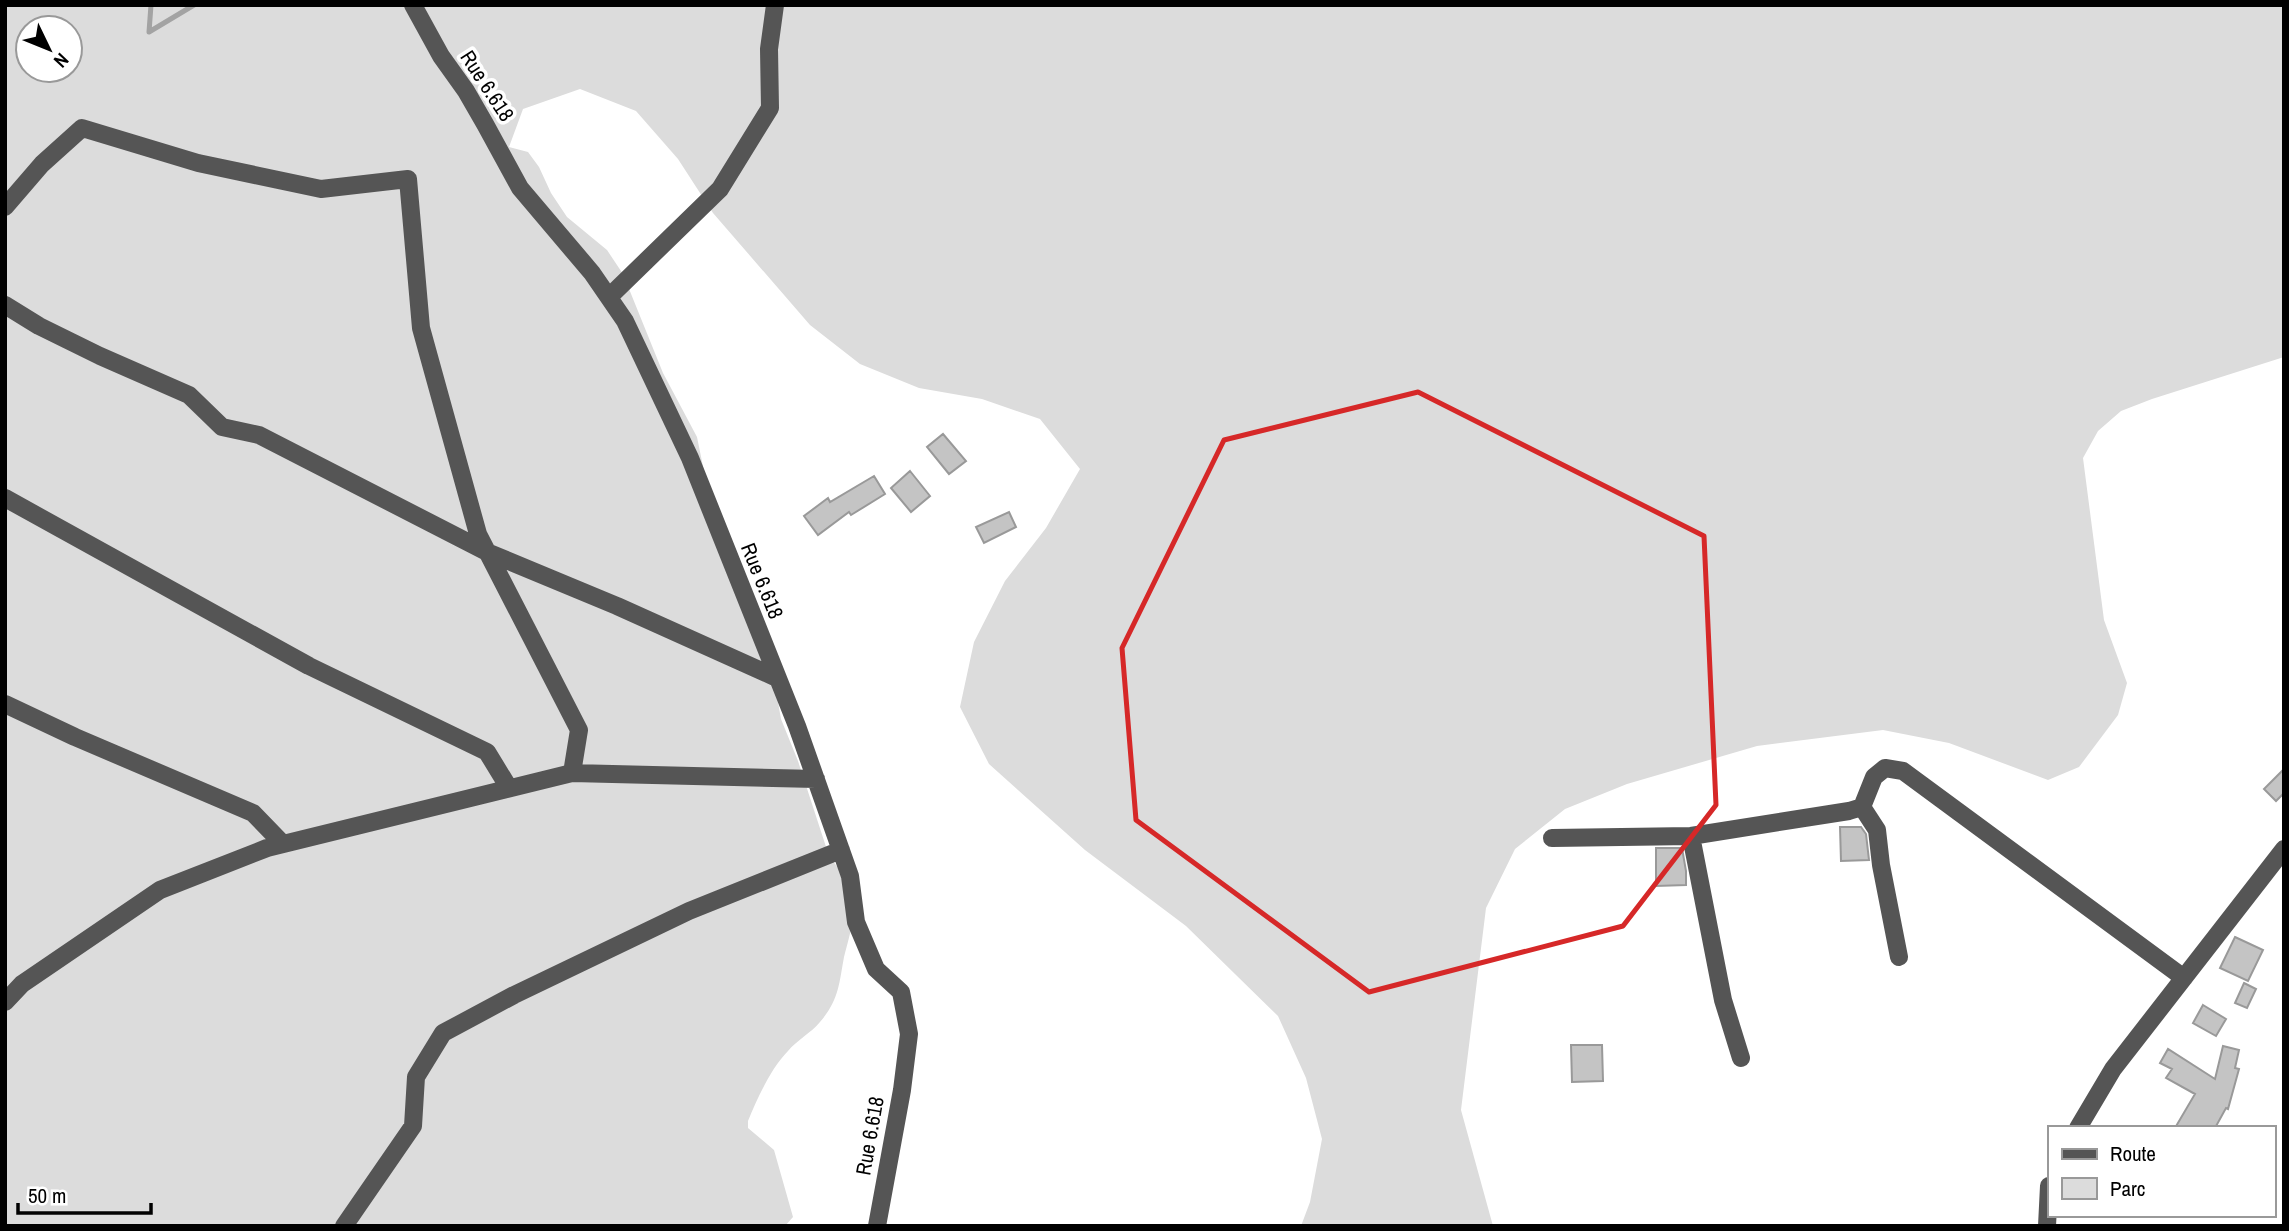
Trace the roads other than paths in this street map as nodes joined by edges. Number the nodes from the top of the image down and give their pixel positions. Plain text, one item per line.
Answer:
1 (413, 5) edge
2 (775, 5) edge
3 (5, 207) edge
4 (609, 298) junction
5 (5, 305) edge
6 (5, 498) edge
7 (487, 552) junction
8 (777, 678) junction
9 (5, 704) edge
10 (572, 773) junction
11 (816, 779) junction
12 (509, 788) junction
13 (1862, 807) junction
14 (1691, 836) junction
15 (1552, 838) dead end
16 (283, 844) junction
17 (2284, 849) edge
18 (841, 850) junction
19 (1899, 957) dead end
20 (2184, 978) junction
21 (5, 1002) edge
22 (1741, 1058) dead end
23 (2079, 1126) edge
24 (2048, 1206) edge
25 (344, 1226) edge
26 (877, 1226) edge
27 (2047, 1226) edge

1 - 4 street, Rue 6.618
2 - 4 street
3 - 7 street
4 - 8 street, Rue 6.618
5 - 7 street
6 - 12 street
7 - 8 street
7 - 10 street
8 - 11 street, Rue 6.618
9 - 16 street
10 - 11 street
10 - 12 street
11 - 18 street, Rue 6.618
12 - 16 street
13 - 14 street
13 - 19 street
13 - 20 street
14 - 15 street
14 - 22 street
16 - 21 street
17 - 20 street
18 - 25 street
18 - 26 street, Rue 6.618
20 - 23 street
24 - 27 street

